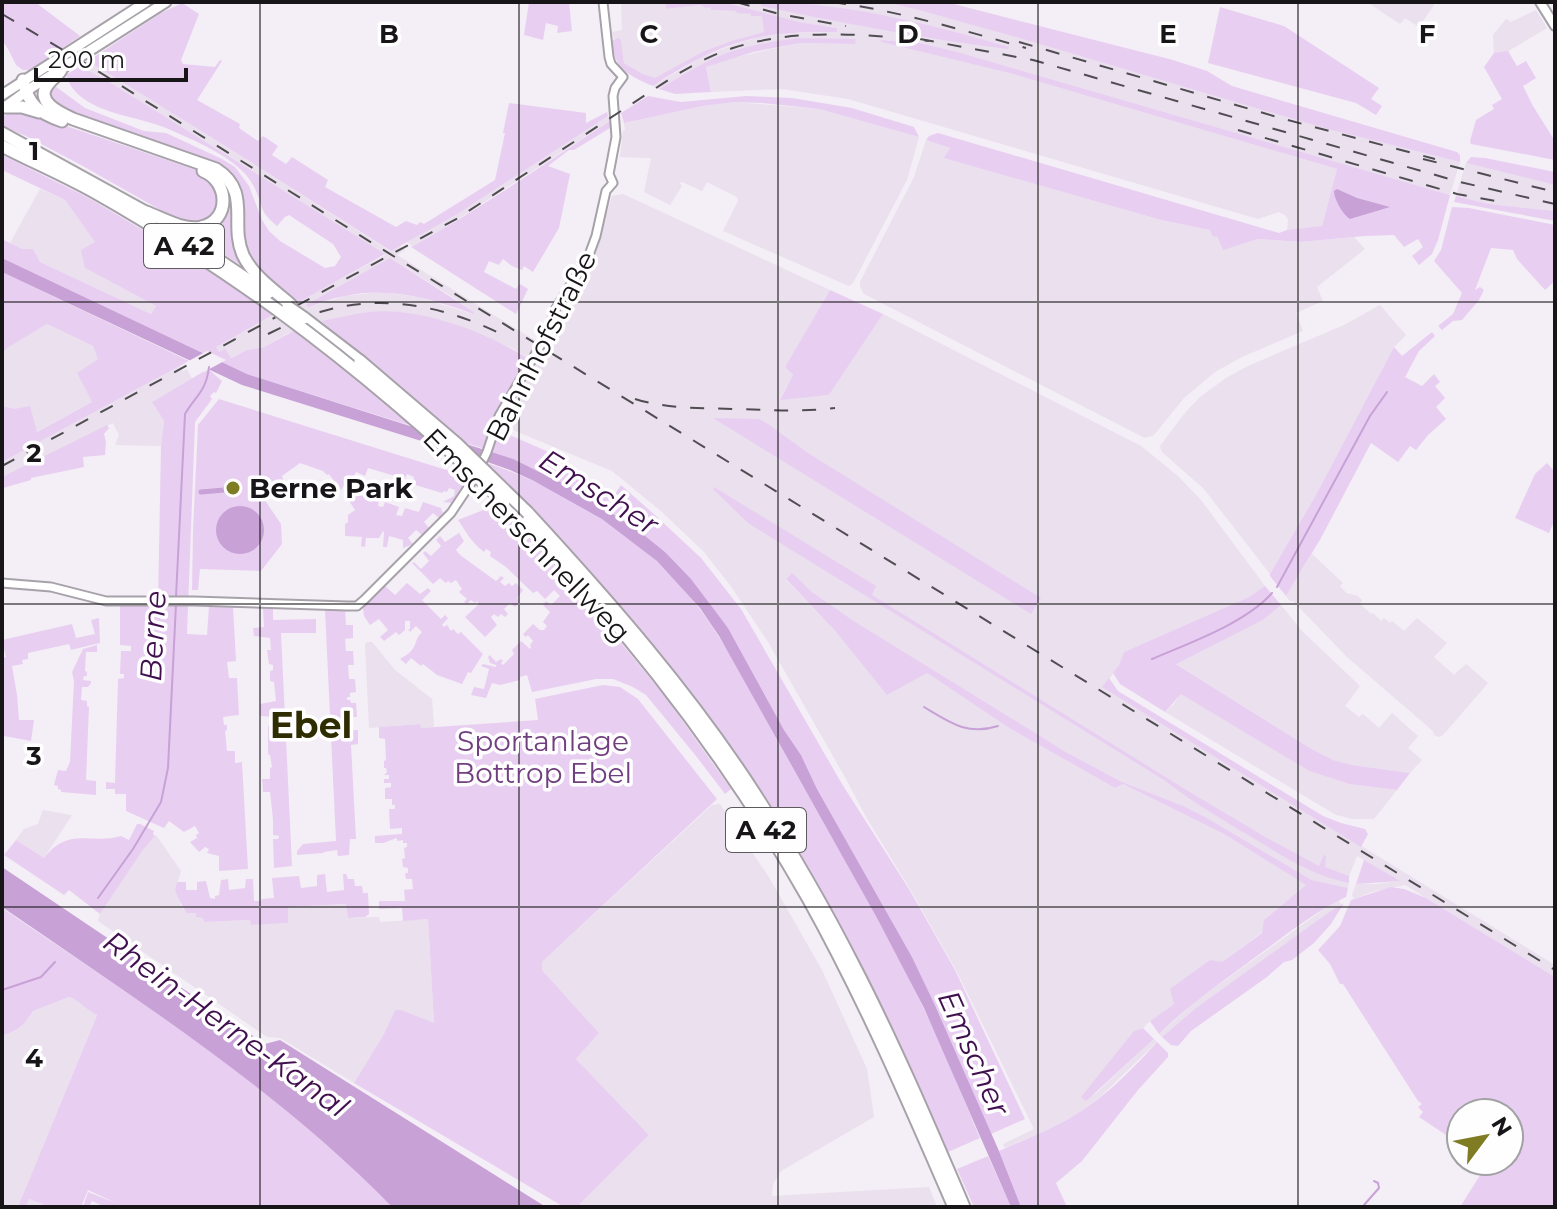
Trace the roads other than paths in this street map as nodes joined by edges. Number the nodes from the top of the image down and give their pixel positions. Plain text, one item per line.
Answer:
1 (146, 2) edge
2 (166, 2) edge
3 (603, 2) edge
4 (1540, 2) edge
5 (1555, 26) edge
6 (62, 68) junction
7 (26, 87) junction
8 (3, 104) edge
9 (40, 112) junction
10 (73, 119) junction
11 (2, 133) edge
12 (2, 146) edge
13 (146, 212) junction
14 (286, 308) junction
15 (2, 583) edge
16 (954, 1207) edge
17 (964, 1207) edge

1 - 7 main road
2 - 6 main road
3 - 15 street, Bahnhofstraße
4 - 5 main road
6 - 7 main road
6 - 10 highway
7 - 8 main road
7 - 9 highway
7 - 10 highway
8 - 9 highway
9 - 13 highway
10 - 14 highway
11 - 13 highway, A 42
12 - 14 highway, Emscherschnellweg / A 42
13 - 14 highway, A 42
14 - 16 highway, Emscherschnellweg / A 42, bridge
14 - 17 highway, Emscherschnellweg / A 42, bridge

